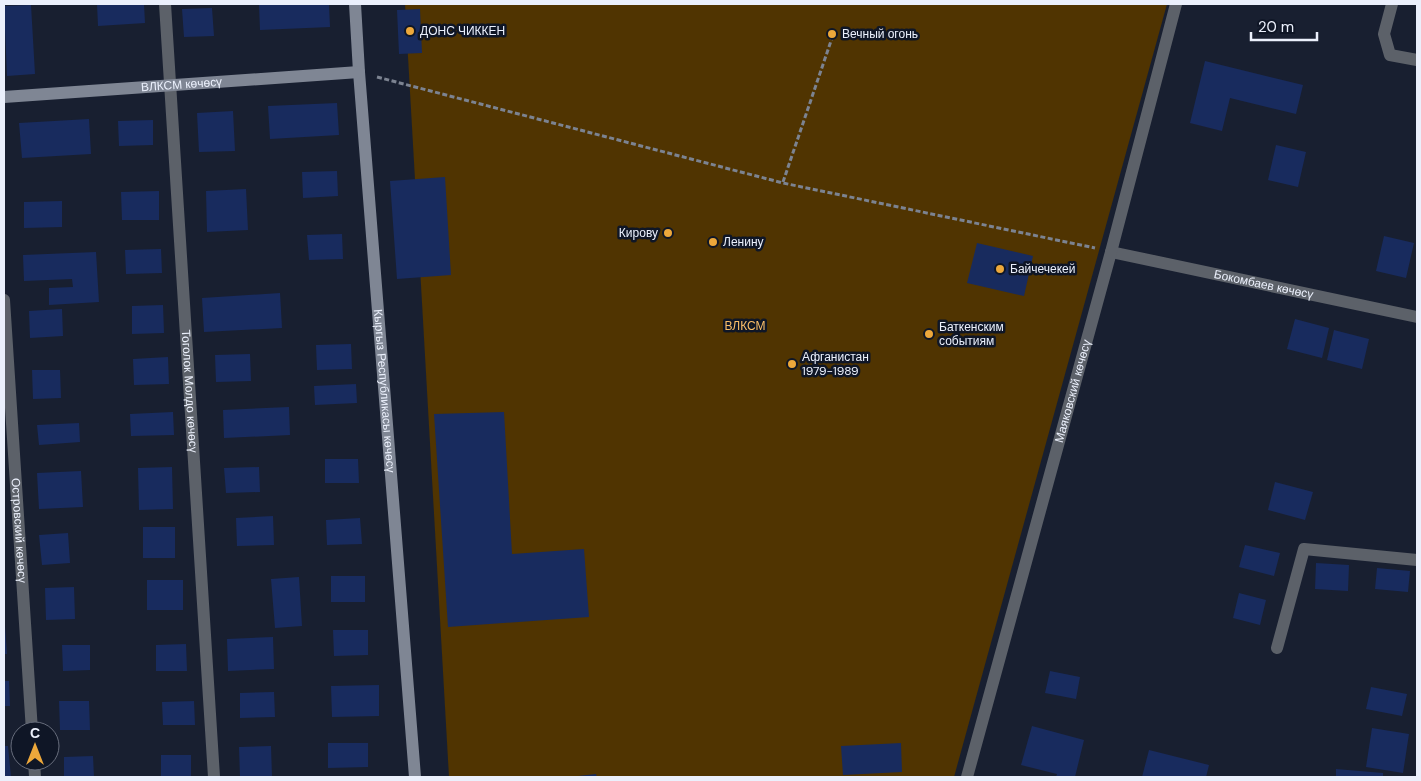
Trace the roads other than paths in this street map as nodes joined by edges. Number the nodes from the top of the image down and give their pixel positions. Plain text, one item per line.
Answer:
1 (166, 4) edge
2 (356, 4) edge
3 (1176, 4) edge
4 (1392, 4) edge
5 (1417, 60) edge
6 (359, 72) junction
7 (171, 86) junction
8 (4, 98) edge
9 (1112, 252) junction
10 (4, 300) edge
11 (1417, 317) edge
12 (1417, 560) edge
13 (1277, 648) dead end
14 (31, 721) edge
15 (214, 777) edge
16 (415, 777) edge
17 (967, 777) edge

1 - 7 street, Тоголок Молдо көчөсү
2 - 6 main road, Кыргыз Республикасы көчөсү
3 - 9 street, Маяковский көчөсү
4 - 5 street
6 - 7 main road, ВЛКСМ көчөсү
6 - 16 main road, Кыргыз Республикасы көчөсү
7 - 8 main road, ВЛКСМ көчөсү
7 - 15 street, Тоголок Молдо көчөсү
9 - 11 street, Бокомбаев көчөсү
9 - 17 street, Маяковский көчөсү
10 - 14 street, Островский көчөсү
12 - 13 street

